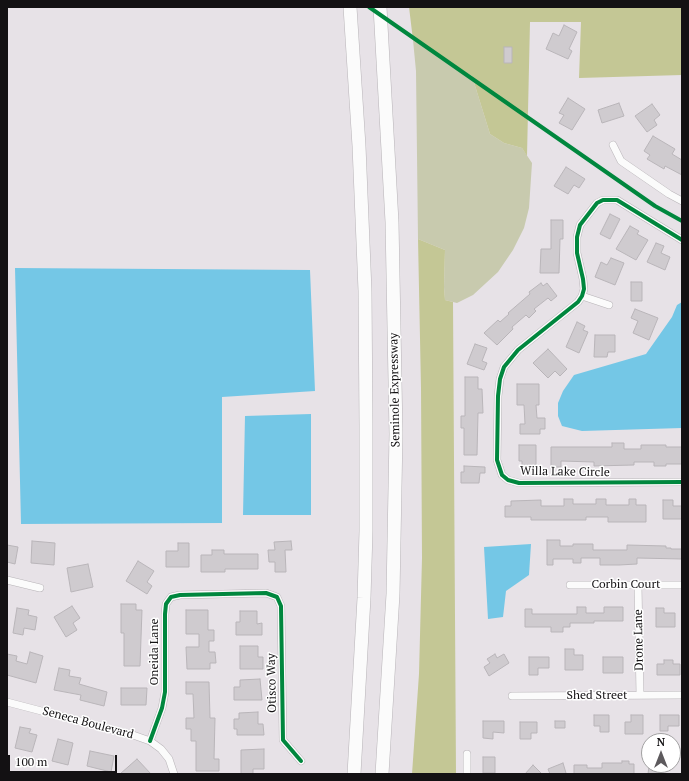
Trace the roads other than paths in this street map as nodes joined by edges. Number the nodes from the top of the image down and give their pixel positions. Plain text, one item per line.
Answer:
1 (350, 7) edge
2 (380, 7) edge
3 (613, 145) dead end
4 (682, 200) edge
5 (682, 240) edge
6 (582, 296) junction
7 (609, 305) dead end
8 (682, 482) edge
9 (7, 580) edge
10 (570, 585) dead end
11 (638, 585) junction
12 (682, 585) edge
13 (40, 588) dead end
14 (277, 597) joint
15 (682, 695) edge
16 (512, 696) dead end
17 (640, 696) junction
18 (7, 702) edge
19 (150, 741) junction
20 (467, 754) dead end
21 (301, 761) dead end
22 (174, 774) edge
23 (354, 774) edge
24 (382, 774) edge
25 (467, 774) edge

1 - 23 highway
2 - 24 highway, Seminole Expressway
3 - 4 street
5 - 6 street
6 - 7 street
6 - 8 street, Willa Lake Circle
9 - 13 street
10 - 11 street, Corbin Court
11 - 12 street, Corbin Court
11 - 17 street, Drone Lane
14 - 19 street, Oneida Lane
14 - 21 street, Otisco Way
15 - 17 street, Shed Street
16 - 17 street, Shed Street
18 - 19 street, Seneca Boulevard
19 - 22 street, Seneca Boulevard
20 - 25 street

